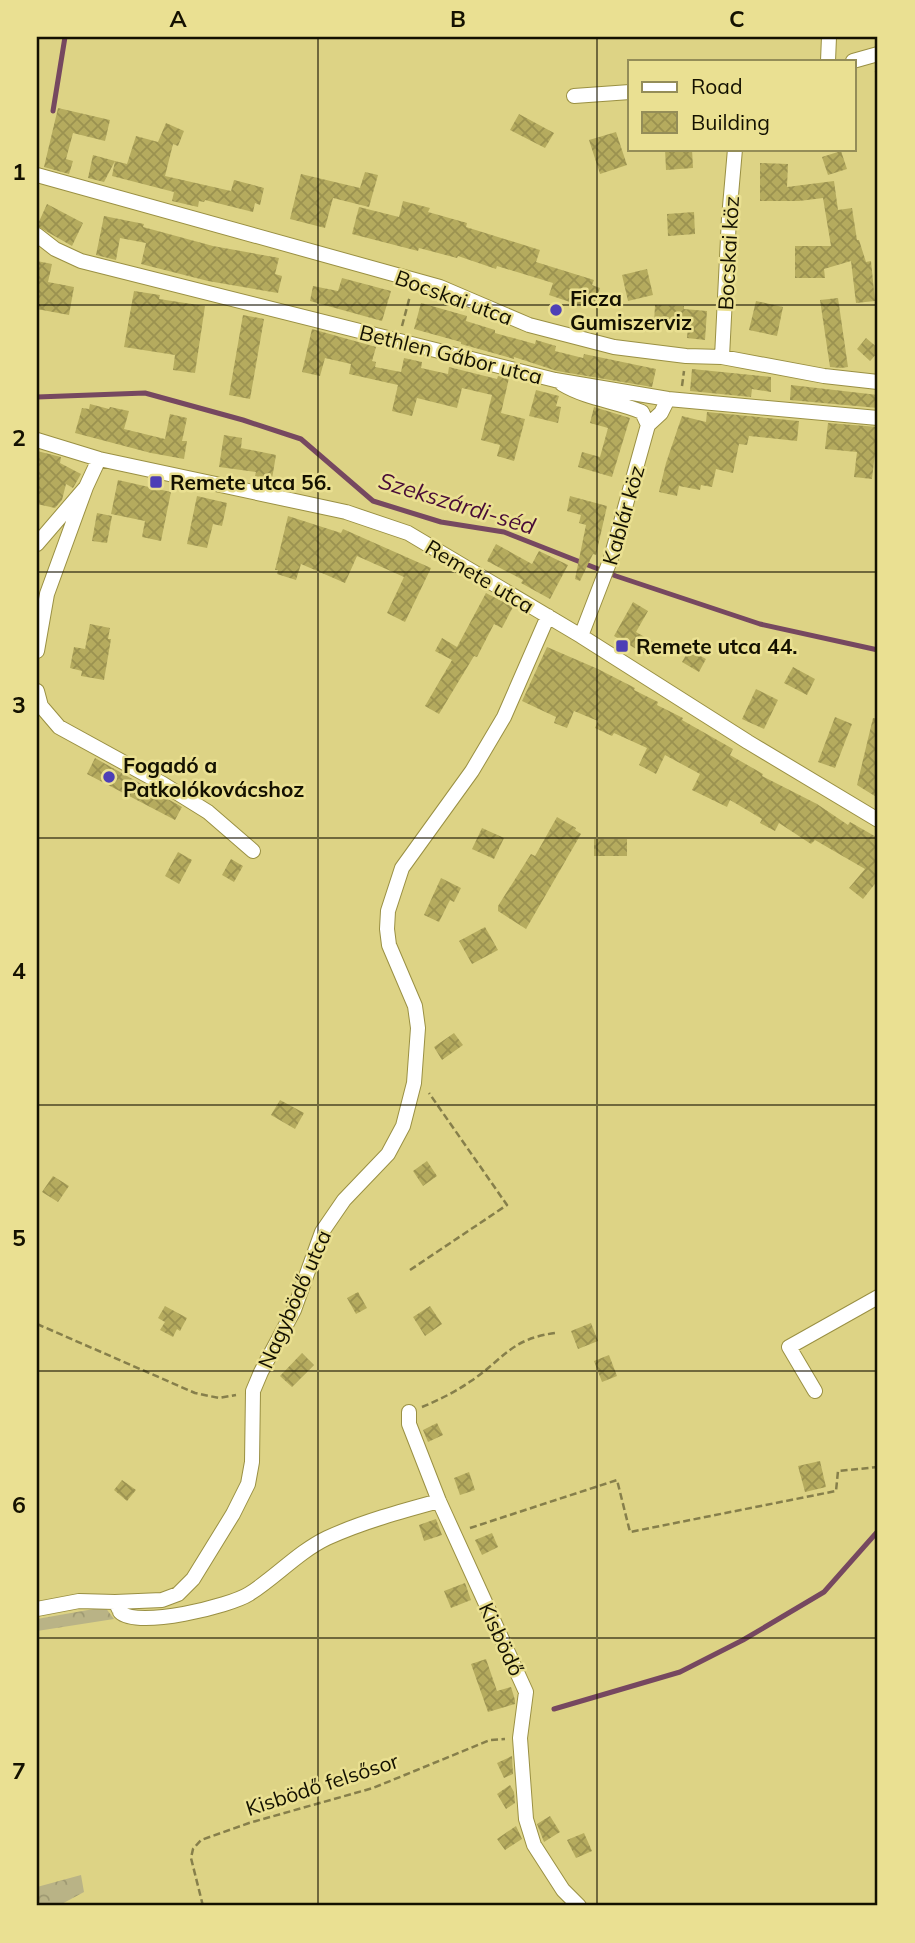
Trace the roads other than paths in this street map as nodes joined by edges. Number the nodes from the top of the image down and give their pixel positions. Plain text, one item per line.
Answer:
1 (829, 37) edge
2 (878, 54) edge
3 (828, 60) edge
4 (856, 60) edge
5 (628, 92) edge
6 (574, 96) dead end
7 (735, 150) edge
8 (37, 175) edge
9 (37, 235) edge
10 (722, 357) junction
11 (555, 380) junction
12 (878, 382) edge
13 (674, 399) junction
14 (878, 418) edge
15 (648, 425) junction
16 (37, 439) edge
17 (99, 459) junction
18 (86, 487) junction
19 (37, 544) edge
20 (548, 616) junction
21 (581, 636) junction
22 (37, 652) edge
23 (37, 691) edge
24 (878, 820) edge
25 (253, 851) dead end
26 (878, 1297) edge
27 (815, 1391) dead end
28 (410, 1412) road end
29 (439, 1501) junction
30 (115, 1602) junction
31 (37, 1609) edge
32 (579, 1906) edge

1 - 3 street
2 - 4 street
5 - 6 street
7 - 10 street, Bocskai köz
8 - 10 street, Bocskai utca
9 - 11 street, Bethlen Gábor utca
10 - 12 street, Bocskai utca
11 - 13 street, Bethlen Gábor utca
11 - 15 street
13 - 14 street, Bethlen Gábor utca
13 - 15 street, Kablár köz
15 - 21 street, Kablár köz
16 - 17 street, Remete utca
17 - 18 street
17 - 20 street, Remete utca
18 - 19 street
18 - 22 street
20 - 21 street, Remete utca
20 - 30 street, Nagybödő utca
21 - 24 street, Remete utca
23 - 25 street
26 - 27 street
28 - 29 street, Kisbödő
29 - 30 street
29 - 32 street, Kisbödő
30 - 31 street, Nagybödő utca

